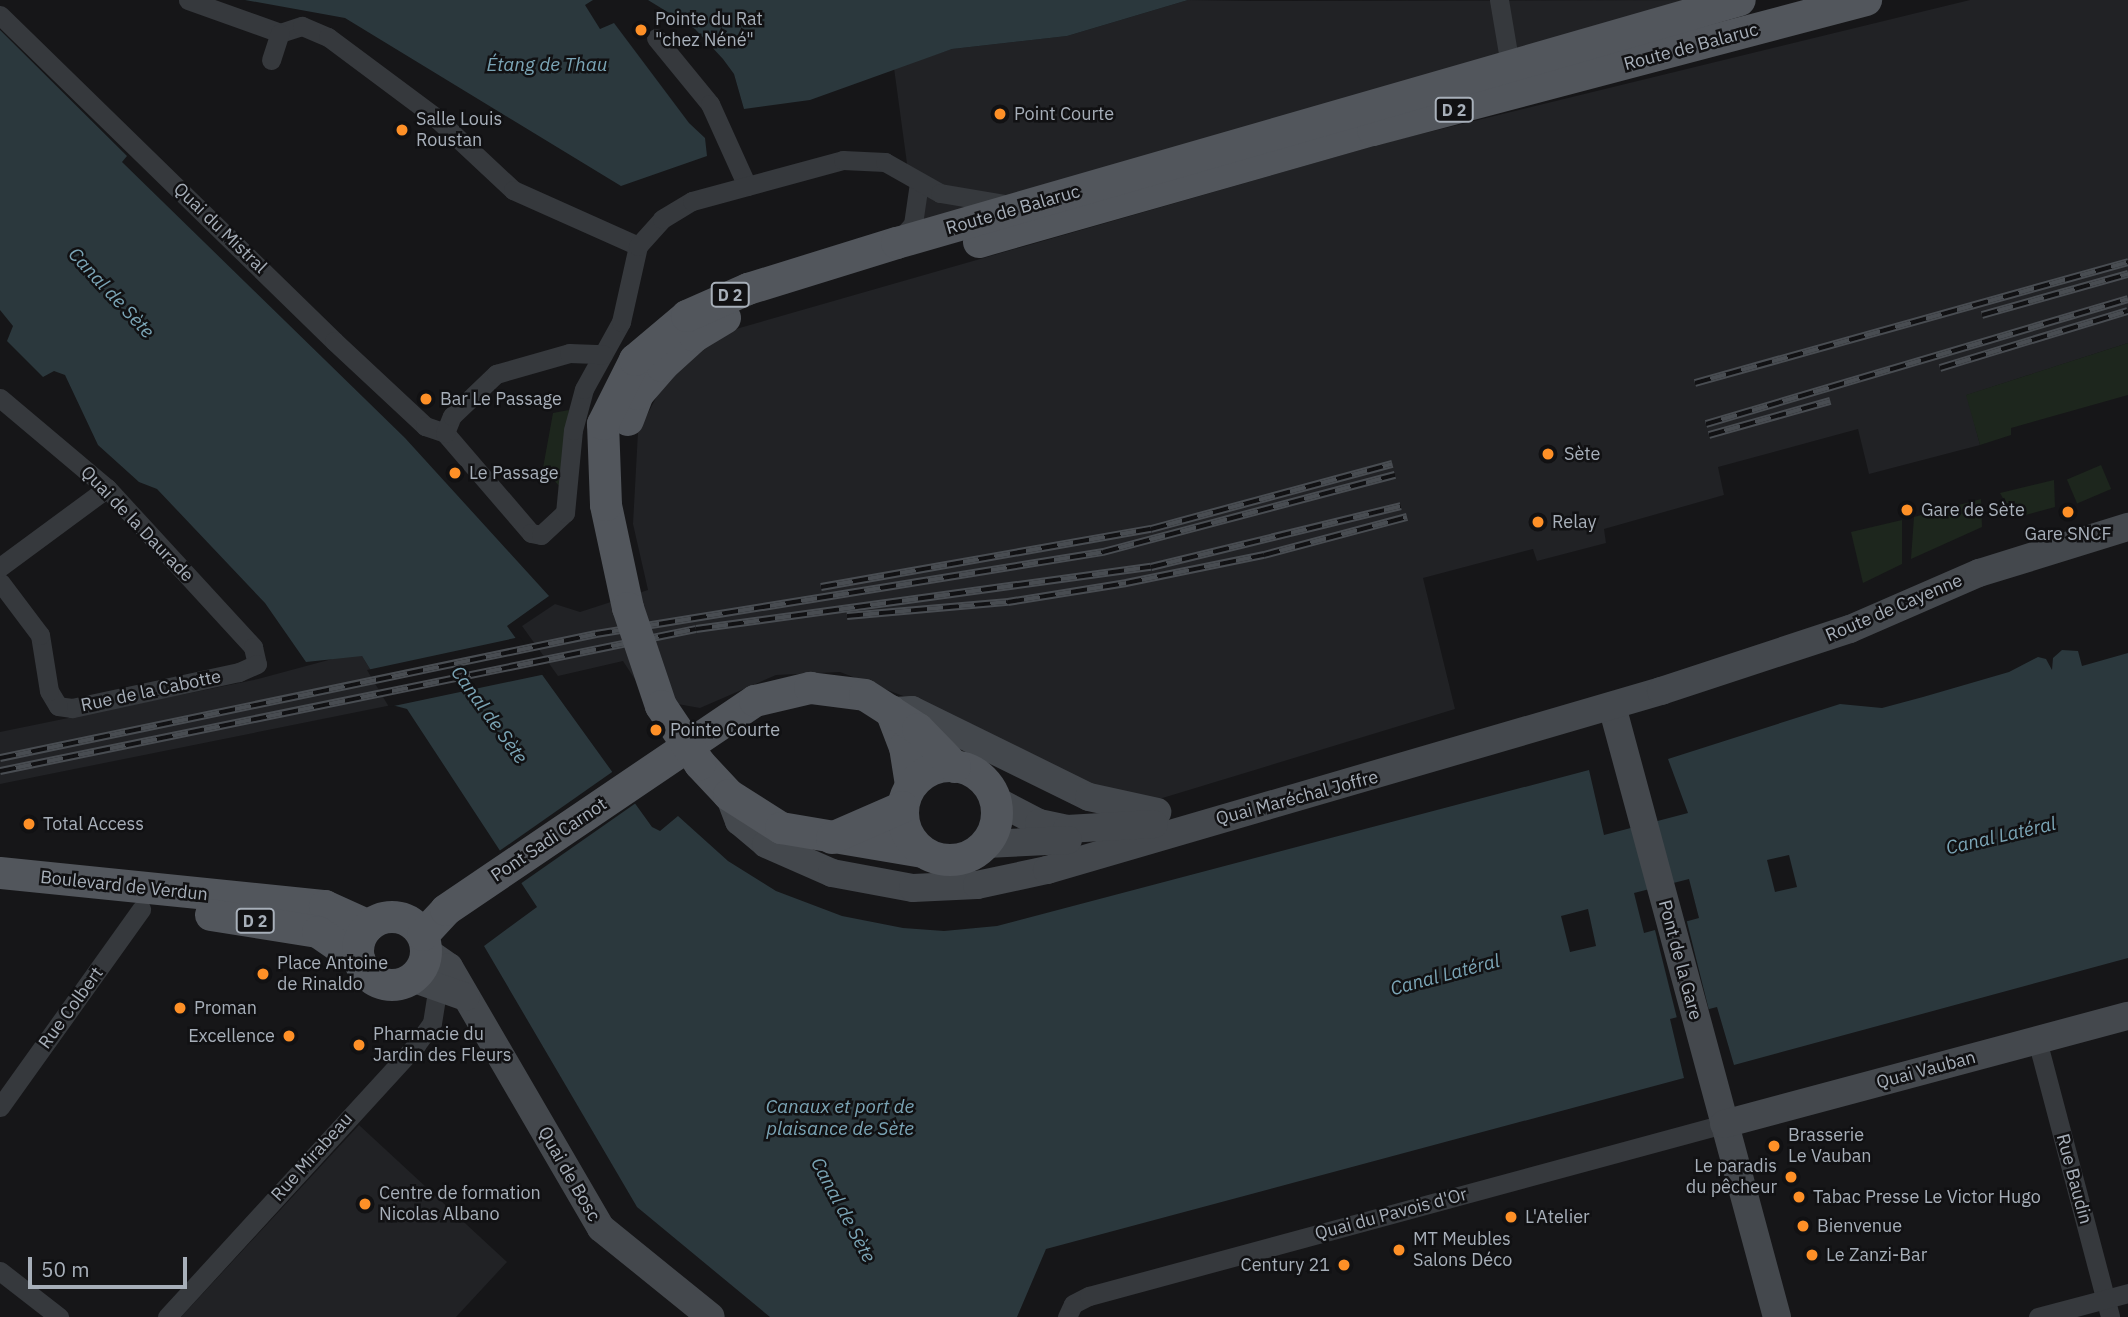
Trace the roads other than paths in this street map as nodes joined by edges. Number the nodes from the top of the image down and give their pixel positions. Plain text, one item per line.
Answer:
1 (188, 0) edge
2 (1499, 0) edge
3 (1740, 0) edge
4 (1866, 0) edge
5 (0, 15) edge
6 (279, 33) junction
7 (656, 38) dead end
8 (271, 60) dead end
9 (1513, 80) junction
10 (747, 186) junction
11 (919, 192) junction
12 (940, 193) junction
13 (1024, 207) junction
14 (944, 241) junction
15 (897, 243) junction
16 (638, 246) junction
17 (603, 354) junction
18 (0, 398) edge
19 (445, 433) junction
20 (607, 457) junction
21 (107, 488) junction
22 (2128, 527) edge
23 (0, 567) edge
24 (0, 582) edge
25 (257, 664) joint
26 (1612, 706) junction
27 (891, 711) junction
28 (1457, 753) junction
29 (955, 766) junction
30 (729, 795) junction
31 (907, 797) junction
32 (995, 800) junction
33 (1191, 816) junction
34 (831, 838) junction
35 (1138, 841) junction
36 (986, 844) junction
37 (923, 852) junction
38 (0, 873) edge
39 (0, 894) edge
40 (141, 909) junction
41 (369, 926) junction
42 (422, 955) junction
43 (360, 961) junction
44 (466, 997) junction
45 (2128, 1016) edge
46 (2037, 1040) junction
47 (0, 1107) edge
48 (1724, 1124) junction
49 (0, 1271) edge
50 (2128, 1293) edge
51 (2108, 1308) edge
52 (51, 1314) edge
53 (167, 1317) edge
54 (711, 1317) edge
55 (1067, 1317) edge
56 (1777, 1317) edge
57 (2038, 1317) edge

1 - 6 street
2 - 9 street
3 - 9 main road, Route de Balaruc / D 2
4 - 9 main road, Route de Balaruc / D 2
5 - 19 street, Quai du Mistral
6 - 8 street
6 - 16 street
7 - 10 street
9 - 13 main road, Route de Balaruc / D 2
9 - 14 main road, Route de Balaruc / D 2
10 - 11 street
10 - 16 street
11 - 12 street
11 - 14 street
11 - 15 street
12 - 13 street
12 - 14 street
13 - 14 main road, Route de Balaruc / D 2
14 - 15 main road, Route de Balaruc / D 2
14 - 20 main road, Route de Balaruc / D 2
15 - 20 main road, Route de Balaruc / D 2
16 - 17 street
17 - 19 street
17 - 19 street
18 - 21 street, Quai de la Daurade
20 - 30 main road, Route de Balaruc / D 2, bridge
21 - 23 street
21 - 25 street, Quai de la Daurade
22 - 26 main road, Route de Cayenne
24 - 25 street, Rue de la Cabotte
26 - 28 main road, Quai Maréchal Joffre
26 - 48 main road, Pont de la Gare
27 - 29 main road, Pont Sadi Carnot
27 - 31 main road
27 - 33 main road
27 - 42 main road, Pont Sadi Carnot
28 - 33 main road, Quai Maréchal Joffre
28 - 35 main road, Quai Maréchal Joffre
29 - 31 main road
29 - 32 main road
30 - 34 main road, D 2
30 - 35 main road
31 - 34 main road
31 - 37 main road
32 - 33 main road, Quai Maréchal Joffre
32 - 36 main road
34 - 37 main road, D 2
35 - 36 main road
36 - 37 main road
38 - 41 main road, Boulevard de Verdun / D 2
39 - 40 main road, Boulevard de Verdun / D 2
40 - 43 main road, Boulevard de Verdun / D 2
40 - 47 street, Rue Colbert
41 - 42 main road
41 - 43 main road
42 - 43 main road, Boulevard de Verdun
42 - 44 main road
42 - 44 main road, Quai de Bosc
42 - 53 street, Rue Mirabeau
44 - 54 main road, Quai de Bosc
45 - 46 main road, Quai Vauban
46 - 48 main road, Quai Vauban
46 - 51 street, Rue Baudin
48 - 55 street, Quai du Pavois d'Or
48 - 56 main road, Pont de la Gare
49 - 52 street
50 - 51 street
51 - 57 street

